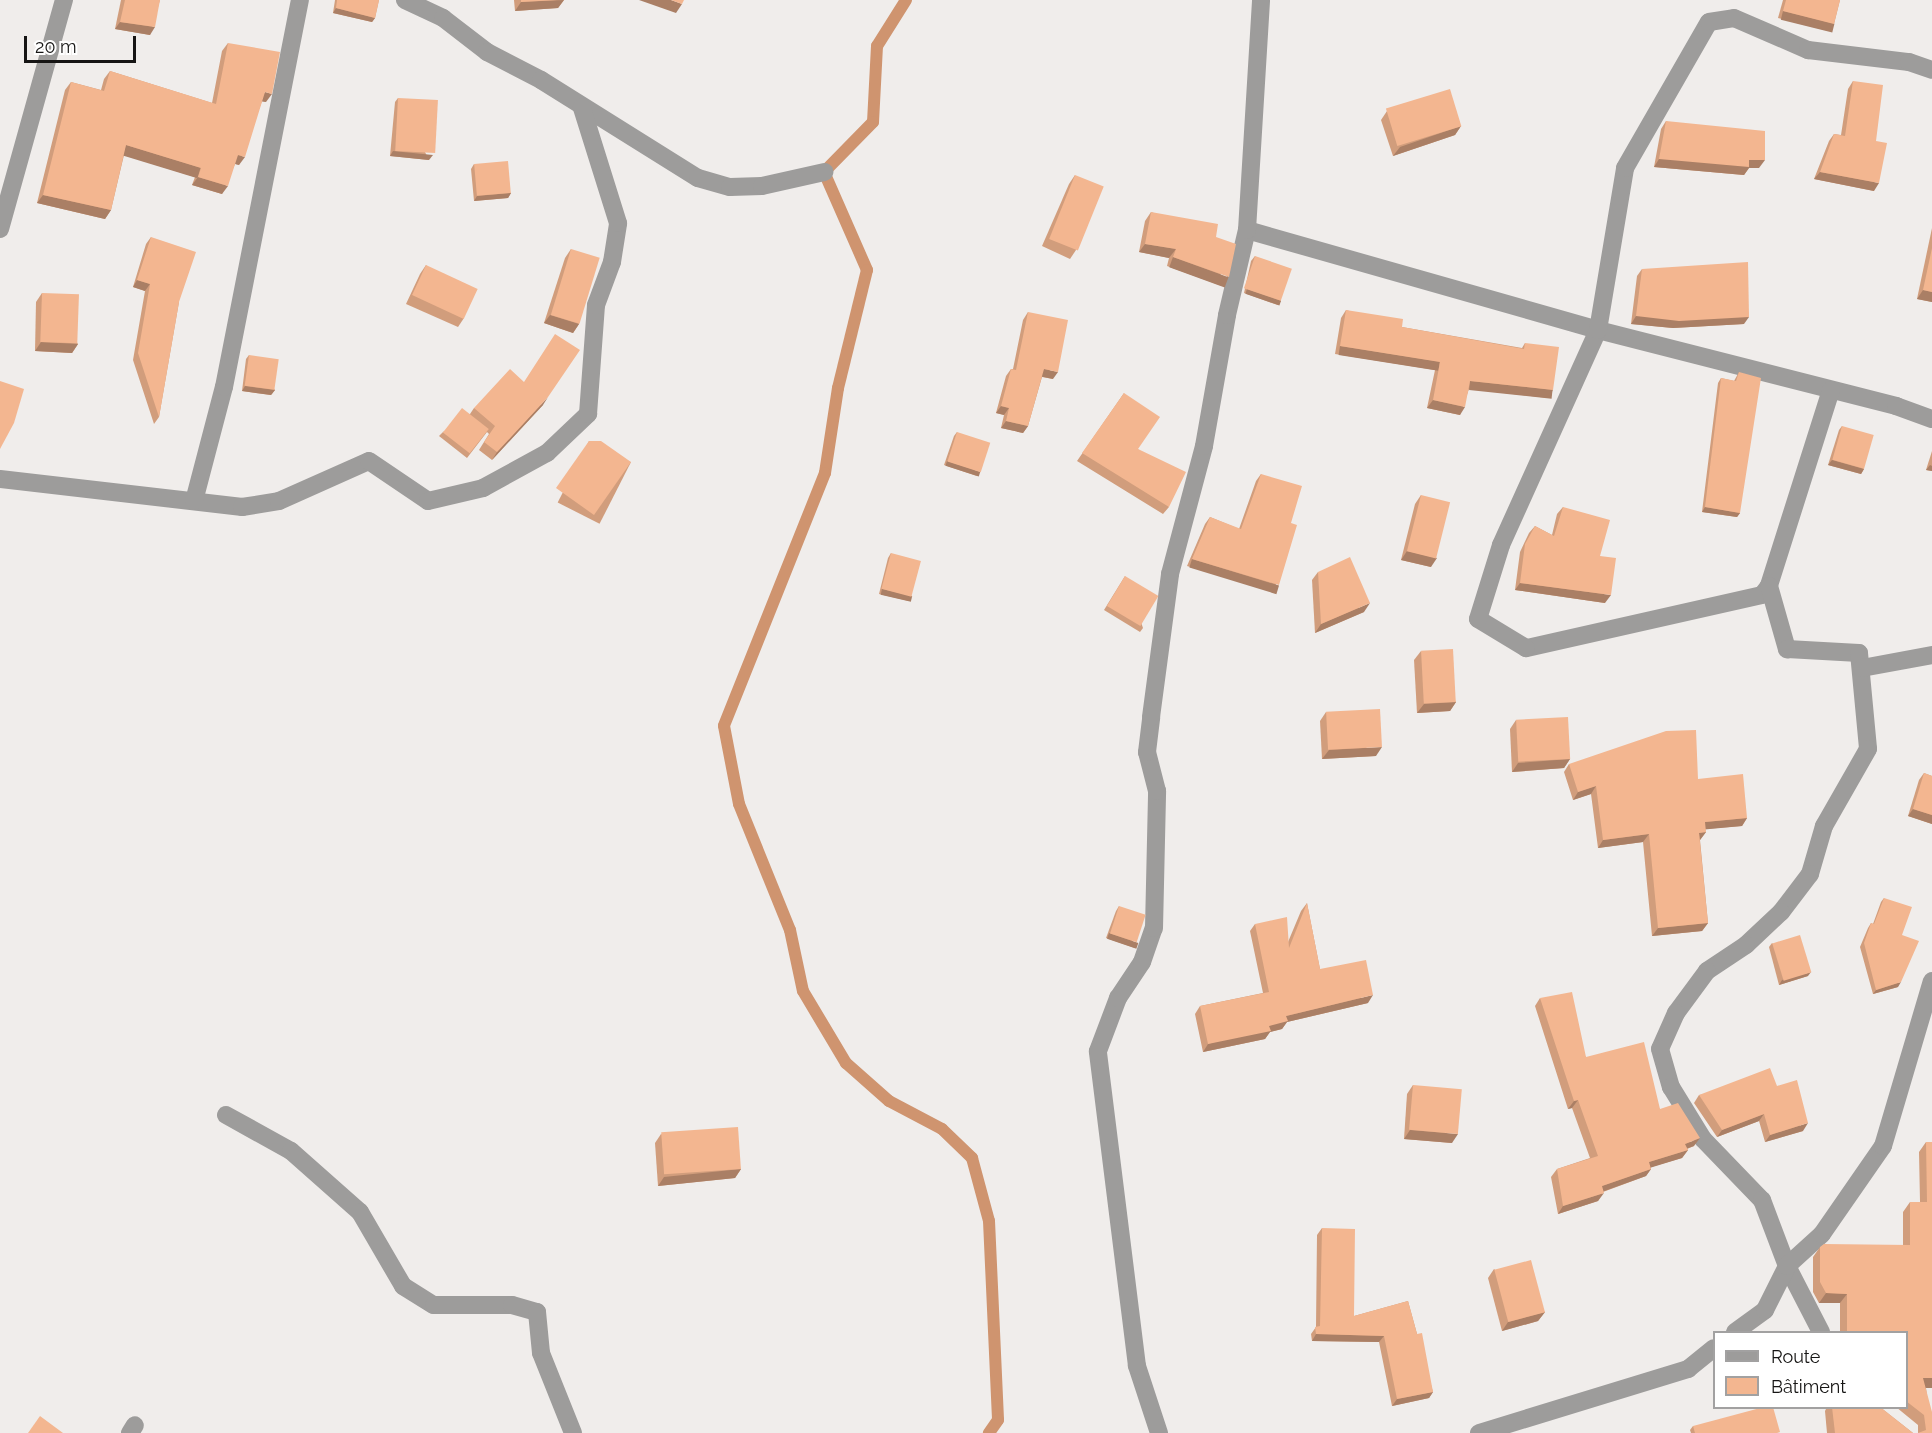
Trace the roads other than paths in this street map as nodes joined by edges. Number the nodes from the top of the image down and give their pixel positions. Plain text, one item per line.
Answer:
1 (64, 0) edge
2 (300, 0) edge
3 (405, 0) edge
4 (1261, 0) edge
5 (1932, 70) edge
6 (582, 108) junction
7 (824, 172) dead end
8 (0, 229) edge
9 (1246, 230) junction
10 (1598, 330) junction
11 (1831, 390) junction
12 (1932, 419) edge
13 (0, 479) edge
14 (194, 501) junction
15 (1769, 586) junction
16 (1932, 655) edge
17 (1862, 668) junction
18 (1932, 981) edge
19 (226, 1115) dead end
20 (1787, 1266) junction
21 (1736, 1331) edge
22 (1820, 1331) edge
23 (1713, 1349) edge
24 (573, 1433) edge
25 (1159, 1433) edge
26 (1479, 1433) edge

1 - 8 street
2 - 14 street
3 - 6 street
4 - 9 street
5 - 10 street
6 - 7 street
6 - 14 street
9 - 10 street
9 - 25 street
10 - 11 street
10 - 15 street
11 - 12 street
11 - 15 street
13 - 14 street
15 - 17 street
16 - 17 street
17 - 20 street
18 - 20 street
19 - 24 street
20 - 21 street
20 - 22 street
23 - 26 street

